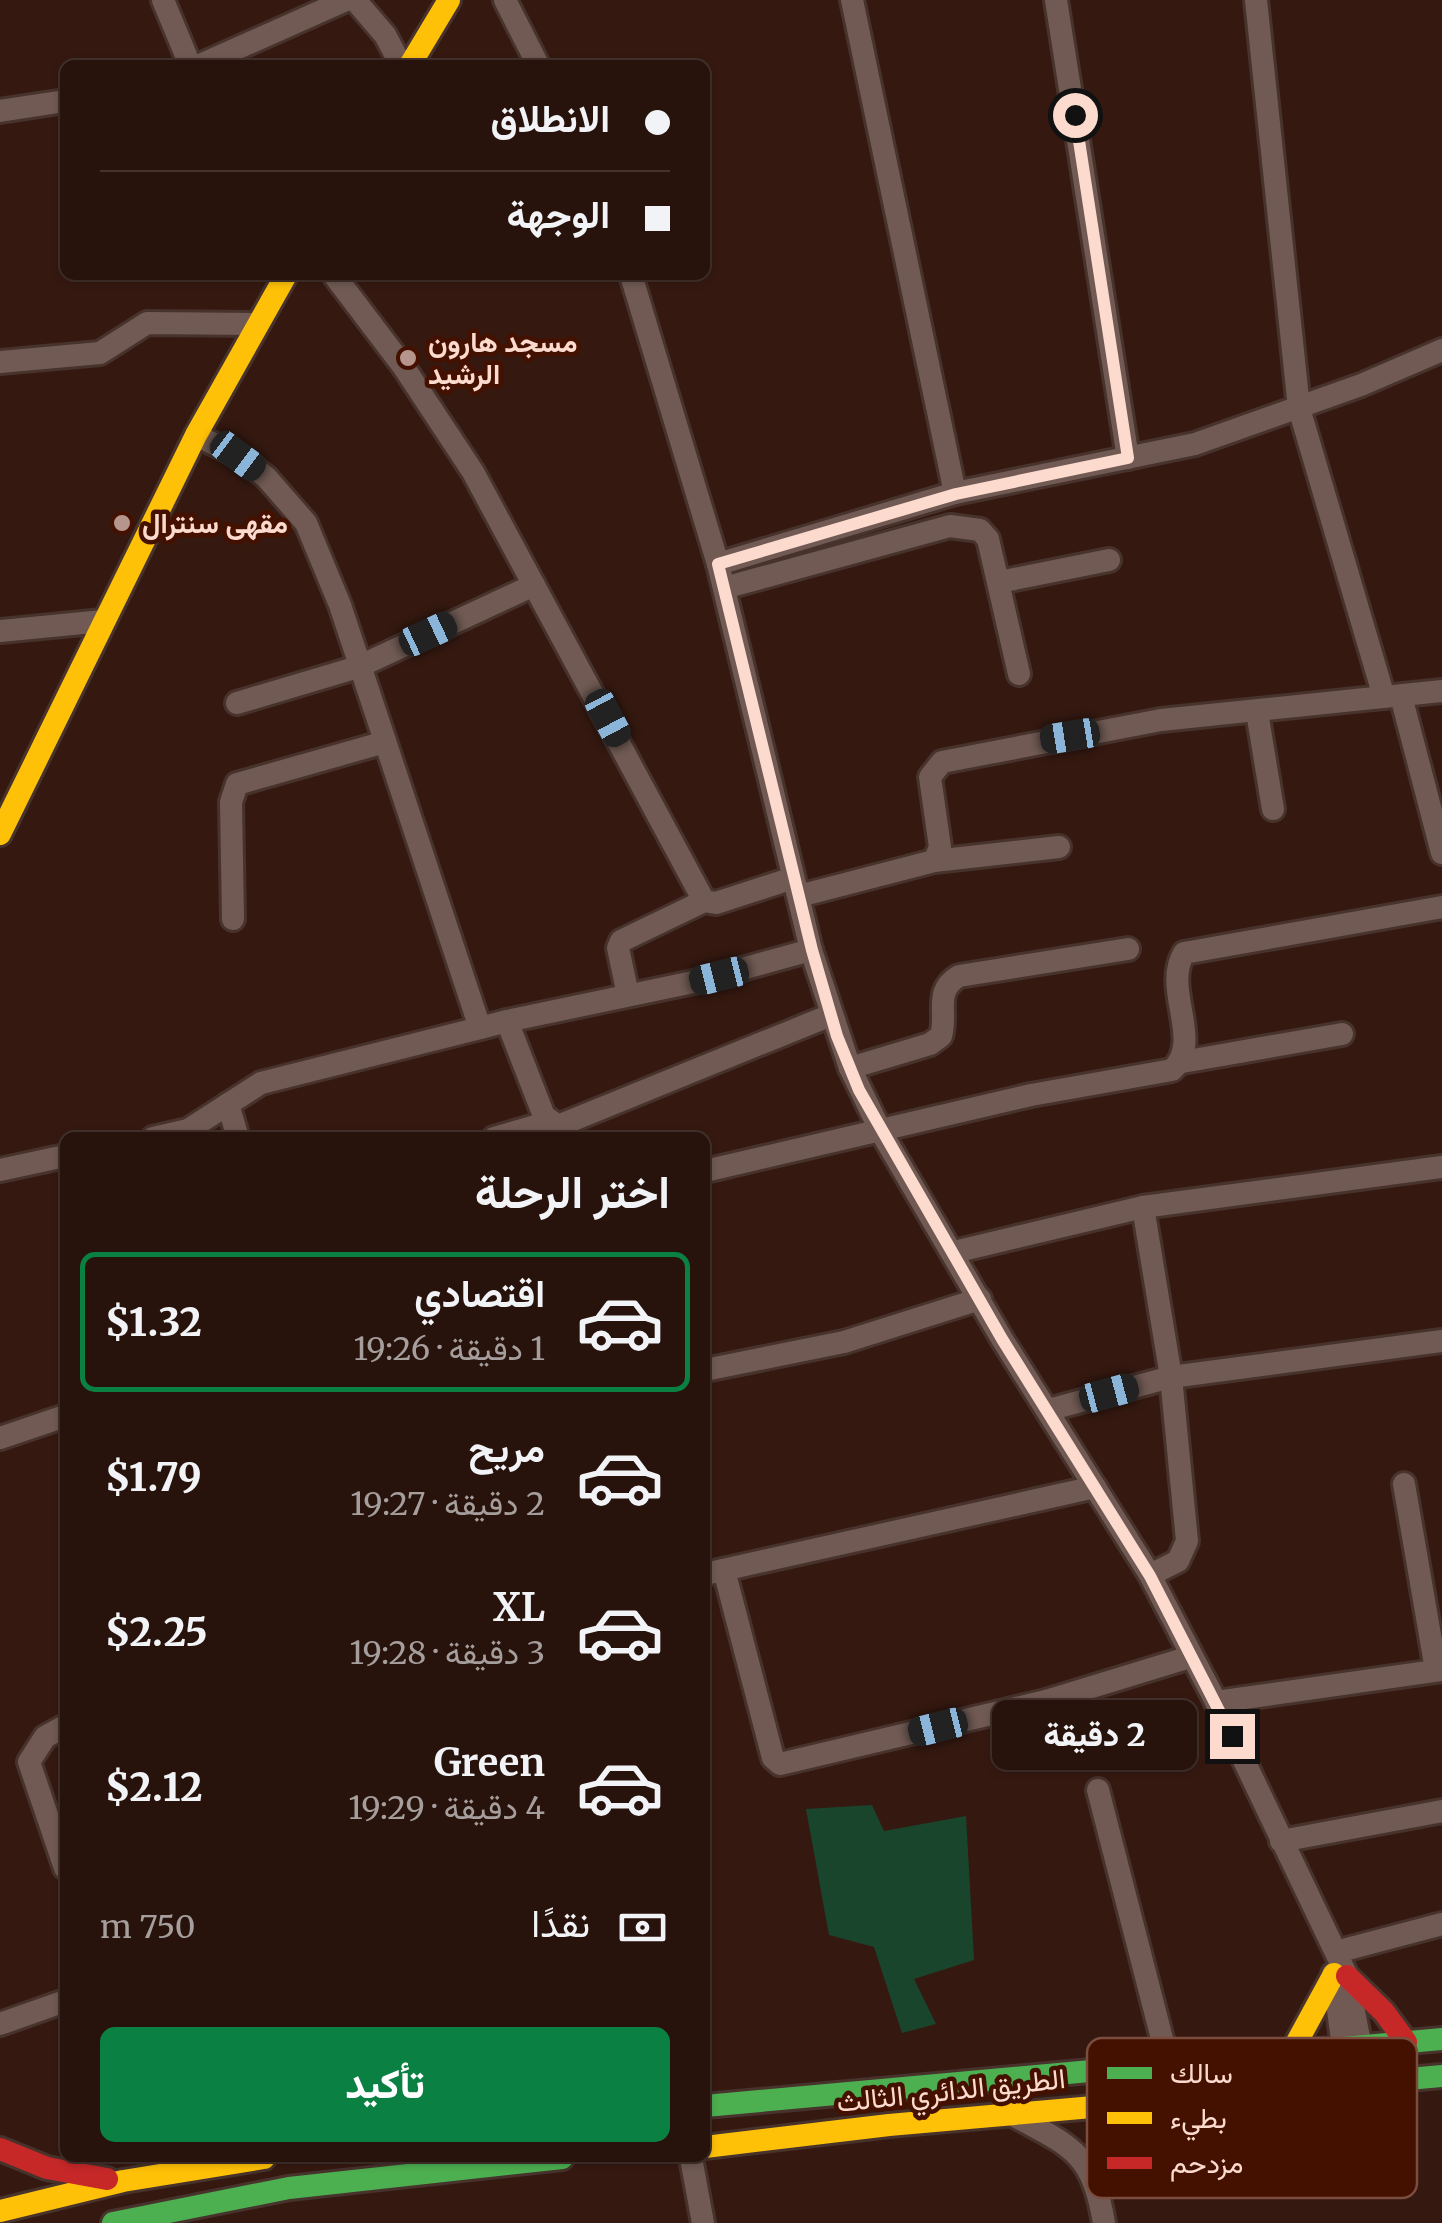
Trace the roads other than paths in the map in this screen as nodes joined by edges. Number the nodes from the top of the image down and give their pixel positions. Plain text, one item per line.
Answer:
1 (163, 0) edge
2 (346, 0) edge
3 (355, 0) edge
4 (448, 0) edge
5 (505, 0) edge
6 (852, 0) edge
7 (1056, 0) edge
8 (1256, 0) edge
9 (188, 60) edge
10 (211, 60) edge
11 (398, 60) edge
12 (413, 60) edge
13 (535, 60) edge
14 (60, 102) edge
15 (0, 112) edge
16 (283, 280) edge
17 (338, 280) edge
18 (633, 280) edge
19 (256, 324) junction
20 (1442, 350) edge
21 (0, 362) edge
22 (1299, 408) junction
23 (196, 436) junction
24 (1128, 458) junction
25 (956, 494) junction
26 (1109, 560) dead end
27 (718, 564) junction
28 (999, 582) junction
29 (534, 586) junction
30 (724, 588) junction
31 (103, 622) junction
32 (0, 632) edge
33 (358, 667) junction
34 (1019, 674) dead end
35 (1442, 692) edge
36 (1392, 696) junction
37 (237, 703) dead end
38 (1256, 712) junction
39 (385, 742) junction
40 (6, 808) edge
41 (1273, 809) dead end
42 (0, 834) edge
43 (1059, 846) dead end
44 (1442, 853) edge
45 (934, 860) junction
46 (796, 887) junction
47 (704, 901) junction
48 (1442, 906) edge
49 (233, 920) dead end
50 (1128, 948) dead end
51 (812, 950) junction
52 (628, 994) junction
53 (831, 1015) junction
54 (507, 1022) junction
55 (480, 1028) junction
56 (1342, 1034) dead end
57 (1182, 1062) junction
58 (850, 1068) junction
59 (228, 1104) junction
60 (549, 1122) junction
61 (179, 1132) edge
62 (236, 1132) edge
63 (515, 1132) edge
64 (881, 1132) junction
65 (60, 1157) edge
66 (1442, 1167) edge
67 (0, 1170) edge
68 (710, 1170) edge
69 (1143, 1207) junction
70 (954, 1252) junction
71 (980, 1299) junction
72 (1442, 1341) edge
73 (710, 1369) edge
74 (1171, 1377) junction
75 (1048, 1410) junction
76 (60, 1418) edge
77 (0, 1438) edge
78 (1404, 1484) dead end
79 (1094, 1488) junction
80 (715, 1572) edge
81 (1150, 1576) junction
82 (1190, 1657) junction
83 (1439, 1670) edge
84 (1216, 1702) junction
85 (60, 1729) edge
86 (1098, 1790) dead end
87 (1442, 1811) edge
88 (1280, 1841) junction
89 (60, 1853) edge
90 (1442, 1924) edge
91 (1336, 1958) junction
92 (60, 2003) edge
93 (0, 2024) edge
94 (1162, 2038) edge
95 (1298, 2038) edge
96 (1351, 2038) edge
97 (1403, 2038) edge
98 (1442, 2040) edge
99 (1417, 2041) edge
100 (1087, 2070) edge
101 (1442, 2076) edge
102 (1417, 2079) edge
103 (710, 2106) edge
104 (1087, 2107) edge
105 (1010, 2114) junction
106 (710, 2146) edge
107 (0, 2149) edge
108 (213, 2162) edge
109 (526, 2162) edge
110 (691, 2162) edge
111 (162, 2166) edge
112 (1087, 2168) edge
113 (123, 2181) junction
114 (1100, 2198) edge
115 (3, 2212) edge
116 (113, 2223) edge
117 (703, 2223) edge
118 (1104, 2223) edge

1 - 9 street
2 - 10 street
3 - 11 street
4 - 12 main road
5 - 13 street
6 - 25 street
7 - 24 street
8 - 22 street
14 - 15 street
16 - 19 main road
17 - 29 street
18 - 27 street
19 - 21 street
19 - 23 main road
20 - 22 street
22 - 24 street
22 - 36 street
23 - 31 main road
23 - 33 street
24 - 25 street
25 - 27 street
26 - 28 street
27 - 30 street
28 - 30 street
28 - 34 street
29 - 33 street
29 - 47 street
30 - 46 street
31 - 32 street
31 - 40 main road
33 - 37 street
33 - 39 street
35 - 36 street
36 - 38 street
36 - 44 street
38 - 41 street
38 - 45 street
39 - 49 street
39 - 55 street
40 - 42 main road
43 - 45 street
45 - 46 street
46 - 47 street
46 - 51 street
47 - 52 street
48 - 57 street
50 - 58 street
51 - 52 street
51 - 53 street
52 - 54 street
53 - 58 street
53 - 60 street
54 - 55 street
54 - 60 street
55 - 59 street
56 - 57 street
57 - 64 street
58 - 64 street
59 - 61 street
59 - 62 street
60 - 63 street
64 - 68 street
64 - 70 street
65 - 67 street
66 - 69 street
69 - 70 street
69 - 74 street
70 - 71 street
71 - 73 street
71 - 75 street
72 - 74 street
74 - 75 street
74 - 81 street
75 - 79 street
76 - 77 street
78 - 83 street
79 - 80 street
79 - 81 street
80 - 82 street
81 - 82 street
82 - 84 street
83 - 84 street
84 - 88 street
85 - 89 street
86 - 94 street
87 - 88 street
88 - 91 street
90 - 91 street
91 - 95 main road
91 - 96 street
91 - 97 main road
92 - 93 street
98 - 99 main road, الطريق الدائري الثالث
100 - 103 main road, الطريق الدائري الثالث
101 - 102 main road, الطريق الدائري الثالث
104 - 105 main road, الطريق الدائري الثالث
105 - 106 main road, الطريق الدائري الثالث
105 - 112 street
107 - 113 main road
108 - 111 main road
109 - 116 main road
110 - 117 street
111 - 113 main road
113 - 115 main road
114 - 118 street

